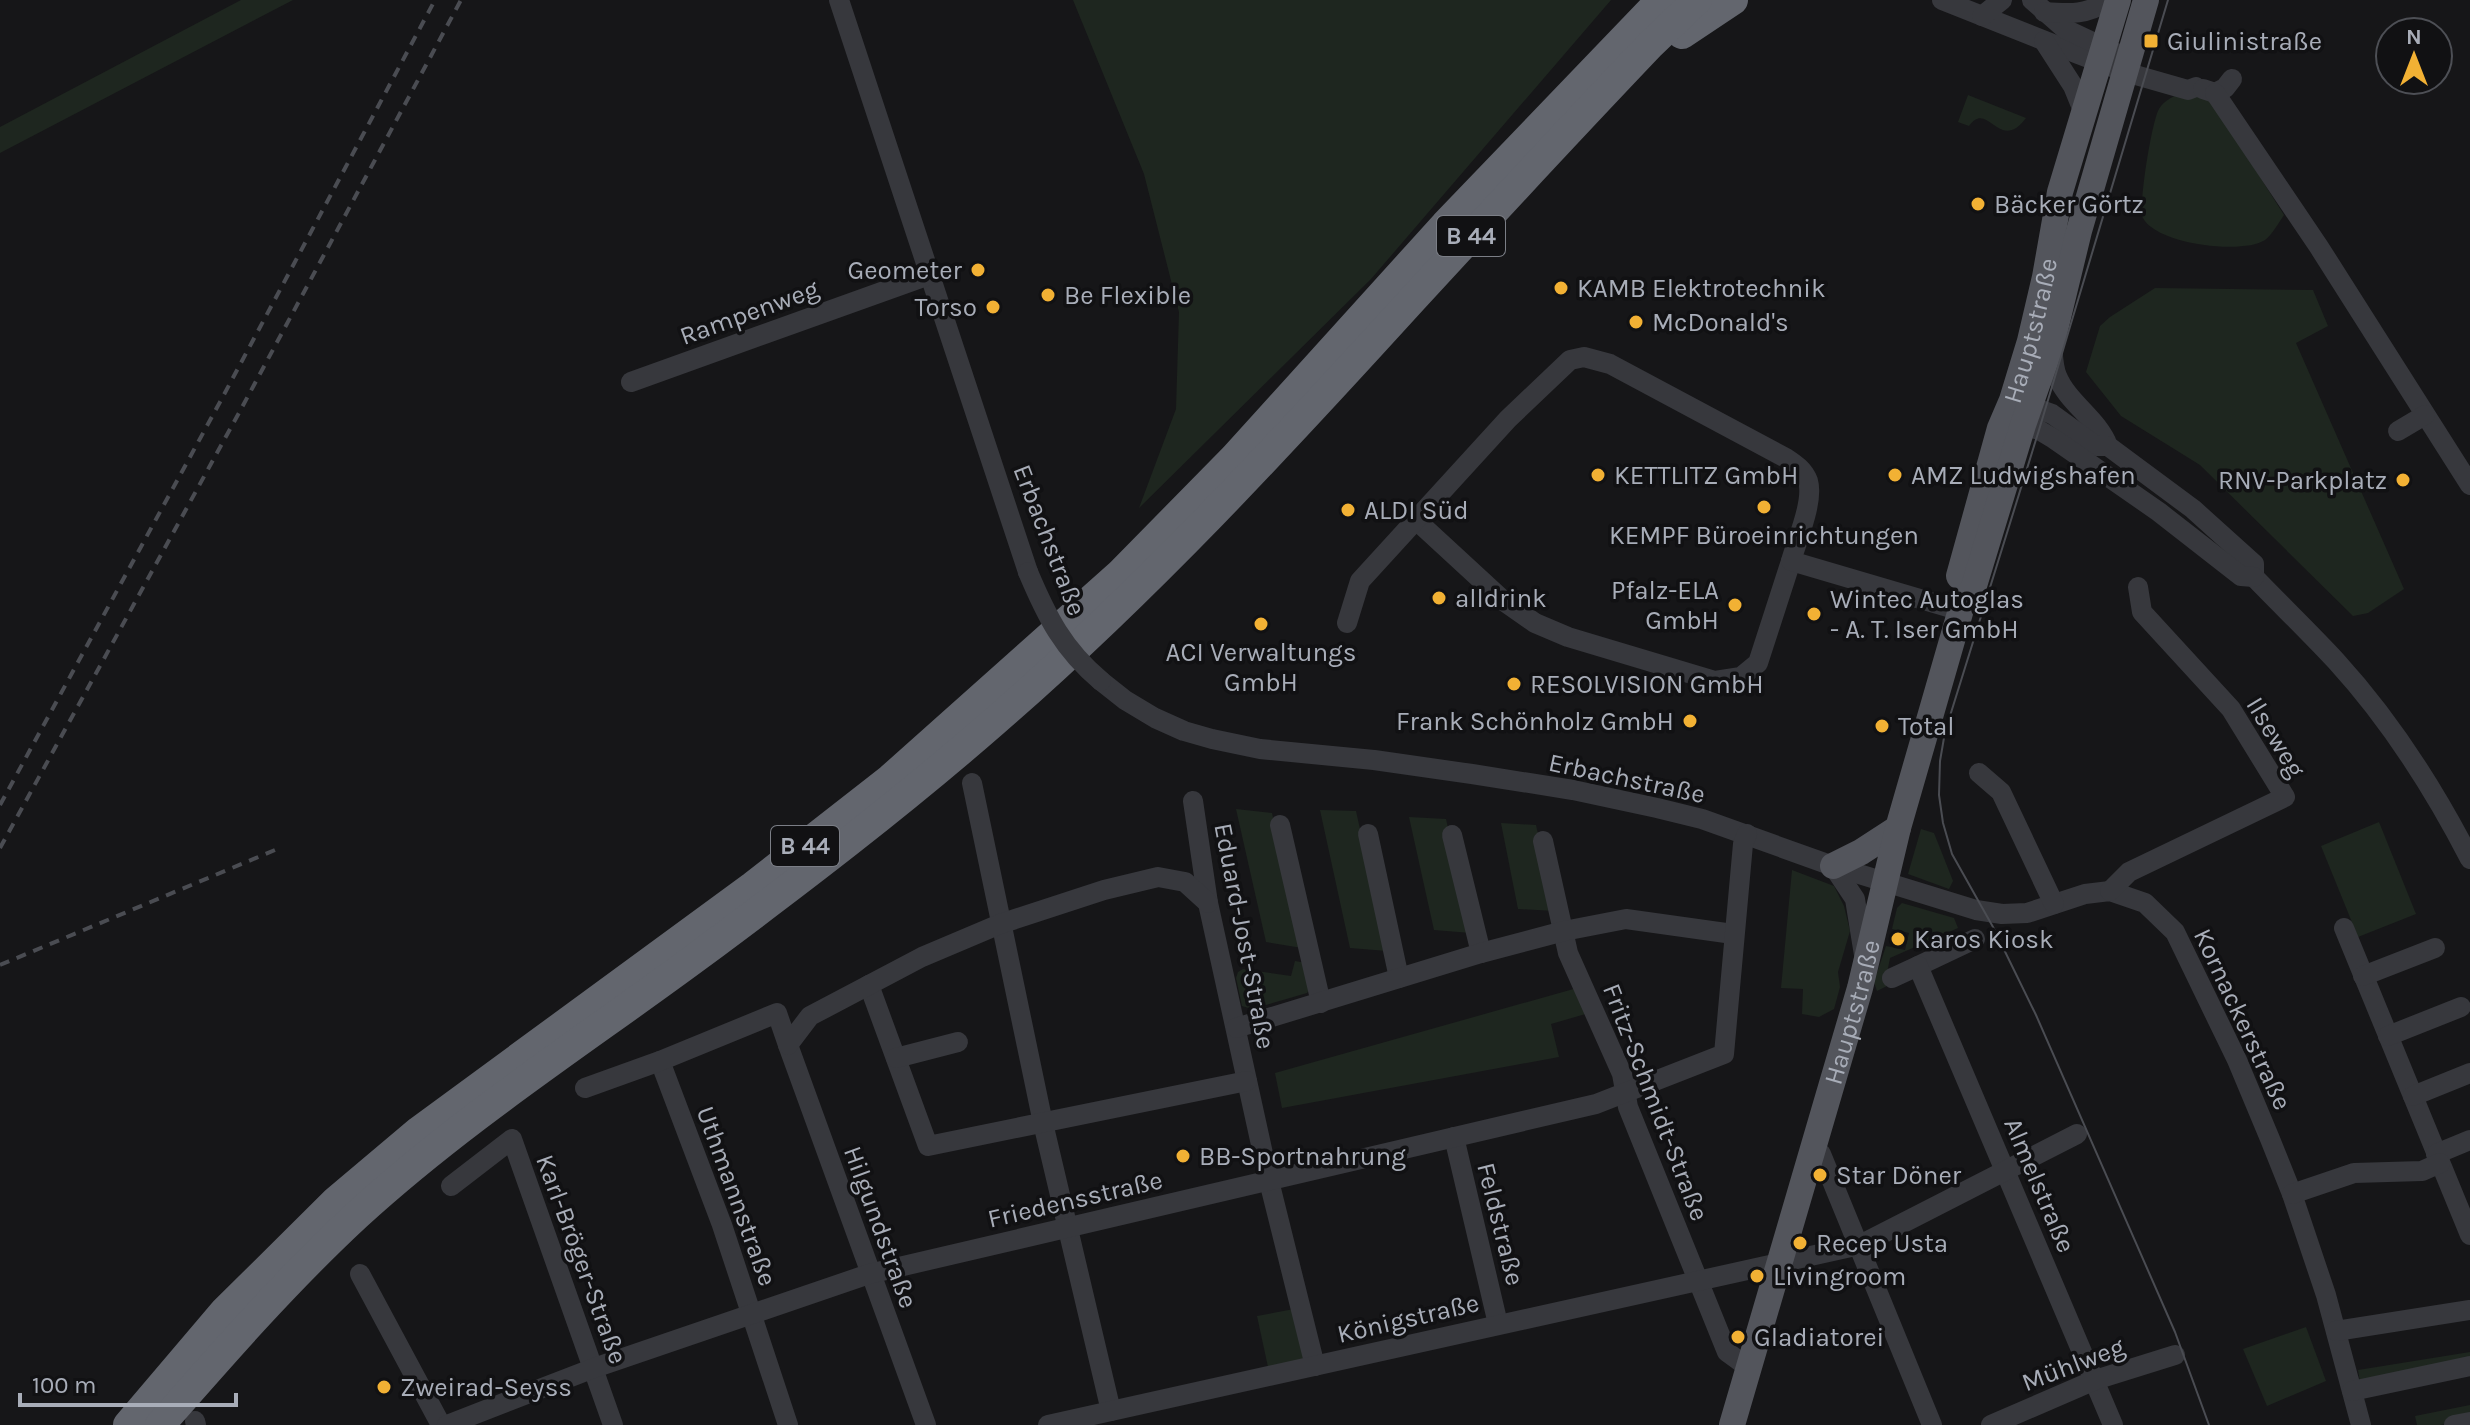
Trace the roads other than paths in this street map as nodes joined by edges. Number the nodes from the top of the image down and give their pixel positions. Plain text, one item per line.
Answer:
1 (839, 0) edge
2 (1632, 0) edge
3 (1661, 0) edge
4 (1697, 0) edge
5 (1733, 0) edge
6 (1942, 0) edge
7 (2002, 0) edge
8 (2110, 0) edge
9 (2118, 0) edge
10 (2146, 0) edge
11 (2038, 6) edge
12 (1982, 16) junction
13 (2044, 41) junction
14 (2102, 55) junction
15 (2127, 66) junction
16 (2232, 79) dead end
17 (1595, 84) junction
18 (2206, 90) junction
19 (2084, 113) junction
20 (929, 275) junction
21 (2052, 342) junction
22 (631, 382) dead end
23 (2022, 410) junction
24 (2425, 415) junction
25 (2398, 431) dead end
26 (2108, 446) junction
27 (2470, 485) edge
28 (1416, 520) junction
29 (1791, 561) junction
30 (2254, 577) junction
31 (2138, 587) dead end
32 (1962, 605) junction
33 (1347, 623) dead end
34 (1979, 773) dead end
35 (972, 783) dead end
36 (1193, 801) dead end
37 (1280, 825) dead end
38 (1898, 828) junction
39 (1368, 834) dead end
40 (1747, 834) junction
41 (1452, 835) dead end
42 (1543, 841) dead end
43 (2470, 859) edge
44 (1833, 866) junction
45 (1884, 882) junction
46 (2110, 891) junction
47 (1208, 903) junction
48 (2054, 904) junction
49 (1000, 924) junction
50 (2344, 928) dead end
51 (1564, 931) junction
52 (1733, 934) junction
53 (1975, 939) dead end
54 (2435, 948) dead end
55 (1481, 953) junction
56 (1865, 964) junction
57 (1918, 966) junction
58 (2363, 976) junction
59 (1399, 978) junction
60 (1892, 978) dead end
61 (869, 985) junction
62 (1321, 1003) junction
63 (2461, 1007) dead end
64 (1236, 1028) junction
65 (2388, 1036) junction
66 (958, 1042) dead end
67 (788, 1045) junction
68 (896, 1058) junction
69 (660, 1061) junction
70 (2470, 1073) edge
71 (1247, 1081) junction
72 (585, 1088) dead end
73 (1626, 1094) junction
74 (2413, 1096) junction
75 (1043, 1123) junction
76 (2077, 1134) dead end
77 (1454, 1137) junction
78 (2470, 1140) edge
79 (1812, 1150) junction
80 (2438, 1158) junction
81 (2005, 1172) junction
82 (1269, 1181) junction
83 (451, 1186) dead end
84 (2292, 1194) junction
85 (2466, 1213) edge
86 (1067, 1228) junction
87 (2470, 1235) edge
88 (1860, 1245) junction
89 (1779, 1262) junction
90 (360, 1274) dead end
91 (869, 1274) junction
92 (1699, 1279) junction
93 (2470, 1310) edge
94 (751, 1314) junction
95 (1498, 1324) junction
96 (2336, 1331) junction
97 (2175, 1355) dead end
98 (1315, 1366) junction
99 (2470, 1366) edge
100 (594, 1368) junction
101 (1749, 1368) junction
102 (2095, 1380) junction
103 (2352, 1391) junction
104 (1111, 1411) junction
105 (2470, 1422) edge
106 (128, 1425) edge
107 (160, 1425) edge
108 (441, 1425) edge
109 (447, 1425) edge
110 (613, 1425) edge
111 (788, 1425) edge
112 (926, 1425) edge
113 (1048, 1425) edge
114 (1732, 1425) edge
115 (1932, 1425) edge
116 (1991, 1425) edge
117 (2113, 1425) edge
118 (2361, 1425) edge
119 (2454, 1425) edge

1 - 20 street, Erbachstraße
2 - 17 highway
3 - 17 highway, B 44
4 - 17 highway, B 44
5 - 17 highway
6 - 12 street
7 - 12 street
8 - 11 street
9 - 14 main road, Hauptstraße
10 - 15 main road, Hauptstraße
11 - 14 street
12 - 13 street
13 - 14 street
13 - 19 street
14 - 15 street
14 - 19 main road, Hauptstraße
15 - 18 street
15 - 21 main road, Hauptstraße
16 - 18 street
17 - 106 highway, B 44
17 - 107 highway, B 44
18 - 24 street
19 - 23 main road, Hauptstraße
20 - 22 street, Rampenweg
20 - 40 street, Erbachstraße, bridge
21 - 23 main road, Hauptstraße
21 - 26 street
23 - 26 street
23 - 30 street
23 - 32 main road, Hauptstraße
23 - 32 main road, Hauptstraße
24 - 25 street
24 - 27 street
26 - 30 street
28 - 29 street
28 - 29 street
28 - 33 street
29 - 32 street
30 - 43 street
31 - 46 street, Ilseweg
32 - 38 main road, Hauptstraße
34 - 48 street
35 - 49 street
36 - 47 street, Eduard-Jost-Straße
37 - 62 street
38 - 44 main road
38 - 45 main road, Hauptstraße
39 - 59 street
40 - 44 street, Erbachstraße
40 - 52 street
41 - 55 street
42 - 51 street, Fritz-Schmidt-Straße
44 - 45 street, Erbachstraße
44 - 56 street
45 - 48 street
45 - 56 main road, Hauptstraße
46 - 48 street
46 - 84 street, Kornackerstraße
47 - 49 street
47 - 64 street, Eduard-Jost-Straße
49 - 61 street
49 - 75 street
50 - 58 street
51 - 52 street
51 - 55 street
51 - 73 street, Fritz-Schmidt-Straße
52 - 73 street, Friedensstraße
53 - 57 street
54 - 58 street
55 - 59 street
56 - 79 main road, Hauptstraße
57 - 60 street
57 - 81 street, Almelstraße
58 - 65 street
59 - 62 street
61 - 67 street
61 - 68 street
62 - 64 street
63 - 65 street
64 - 71 street, Eduard-Jost-Straße
65 - 74 street
66 - 68 street
67 - 69 street, Hilgundstraße
67 - 91 street, Hilgundstraße
68 - 75 street, Eduard-Jost-Straße
69 - 72 street
69 - 94 street, Uthmannstraße
70 - 74 street
71 - 75 street, Eduard-Jost-Straße
71 - 82 street, Eduard-Jost-Straße
73 - 77 street, Friedensstraße
73 - 92 street, Fritz-Schmidt-Straße
74 - 80 street
75 - 86 street
76 - 81 street, Königstraße
77 - 82 street, Friedensstraße
77 - 95 street, Feldstraße
78 - 80 street
79 - 88 street
79 - 89 main road, Hauptstraße
80 - 84 street
80 - 85 street
81 - 88 street, Königstraße
81 - 102 street, Almelstraße
82 - 86 street, Friedensstraße
82 - 98 street, Eduard-Jost-Straße
83 - 100 street, Karl-Bröger-Straße
84 - 96 street, Kornackerstraße
85 - 87 street
86 - 91 street, Friedensstraße
86 - 104 street
88 - 89 street, Königstraße
88 - 115 street
89 - 92 street, Königstraße
89 - 101 main road, Hauptstraße
90 - 108 street
91 - 94 street, Friedensstraße
91 - 112 street, Hilgundstraße
92 - 95 street, Königstraße
92 - 101 street, Fritz-Schmidt-Straße
93 - 96 street
94 - 100 street, Friedensstraße
94 - 111 street, Uthmannstraße
95 - 98 street, Königstraße
96 - 103 street, Kornackerstraße
97 - 102 street, Mühlweg
98 - 104 street, Königstraße
99 - 103 street
100 - 109 street, Friedensstraße
100 - 110 street, Karl-Bröger-Straße
101 - 114 main road, Hauptstraße
102 - 116 street, Mühlweg
102 - 117 street, Almelstraße
103 - 118 street, Kornackerstraße
104 - 113 street, Königstraße
105 - 119 street

